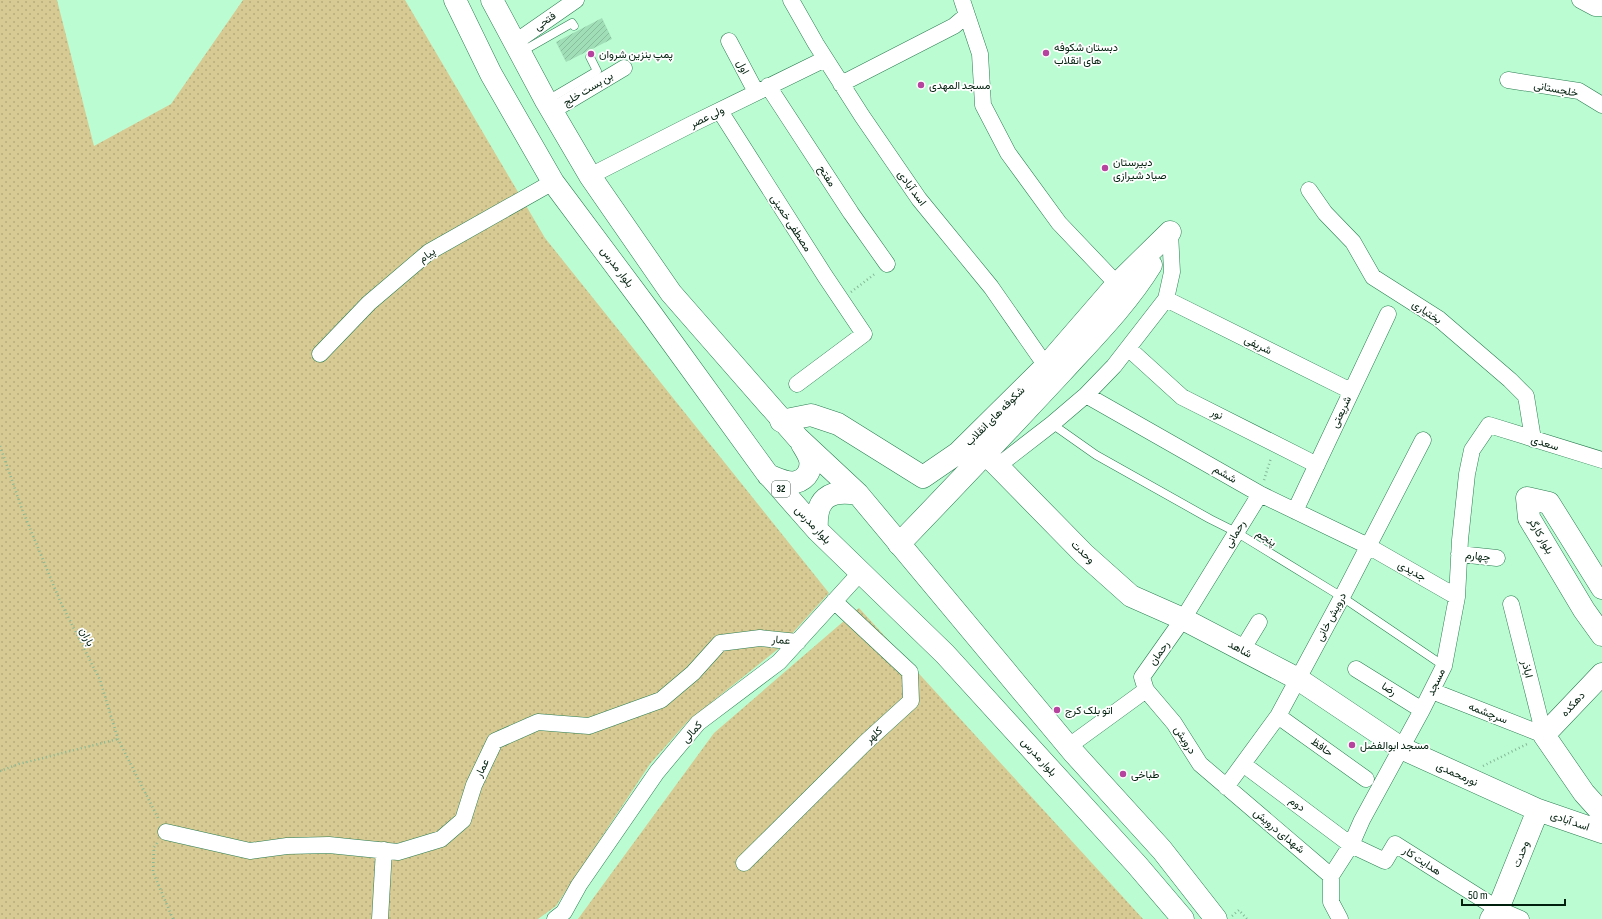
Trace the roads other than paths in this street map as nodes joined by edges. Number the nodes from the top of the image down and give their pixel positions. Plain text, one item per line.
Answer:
1 (455, 0) edge
2 (492, 0) edge
3 (576, 0) edge
4 (791, 0) edge
5 (1580, 0) edge
6 (964, 7) edge
7 (1602, 8) edge
8 (574, 26) dead end
9 (729, 41) dead end
10 (517, 48) junction
11 (590, 57) dead end
12 (825, 59) junction
13 (624, 68) dead end
14 (1508, 80) dead end
15 (841, 84) junction
16 (762, 89) junction
17 (1602, 105) edge
18 (549, 106) junction
19 (720, 111) junction
20 (590, 176) junction
21 (553, 182) junction
22 (1309, 190) dead end
23 (1170, 232) junction
24 (887, 264) road end
25 (1117, 284) junction
26 (1166, 299) junction
27 (1388, 314) dead end
28 (1128, 348) junction
29 (320, 354) dead end
30 (1046, 366) junction
31 (797, 384) dead end
32 (1351, 391) junction
33 (1086, 395) junction
34 (781, 420) junction
35 (1052, 424) junction
36 (1489, 425) joint
37 (798, 438) junction
38 (1533, 439) junction
39 (1423, 440) dead end
40 (993, 459) junction
41 (1602, 460) edge
42 (1317, 465) junction
43 (768, 475) junction
44 (858, 494) junction
45 (1260, 494) junction
46 (1295, 511) junction
47 (817, 530) junction
48 (1236, 532) junction
49 (898, 544) junction
50 (1368, 546) junction
51 (1459, 554) junction
52 (1497, 558) dead end
53 (860, 573) junction
54 (1602, 588) edge
55 (1342, 597) junction
56 (1457, 597) junction
57 (834, 601) junction
58 (1511, 604) dead end
59 (1183, 619) junction
60 (1259, 622) dead end
61 (1602, 635) edge
62 (798, 642) junction
63 (1242, 650) junction
64 (1444, 666) junction
65 (1356, 669) dead end
66 (1602, 674) edge
67 (1298, 679) junction
68 (1146, 690) junction
69 (1432, 691) junction
70 (1422, 710) junction
71 (1278, 716) junction
72 (1544, 735) junction
73 (1069, 746) junction
74 (1401, 748) junction
75 (1243, 764) junction
76 (1366, 779) dead end
77 (1226, 787) junction
78 (1538, 810) junction
79 (1602, 813) edge
80 (166, 832) road end
81 (1602, 832) edge
82 (1351, 844) junction
83 (384, 850) junction
84 (744, 863) dead end
85 (1331, 876) junction
86 (1494, 914) edge
87 (380, 919) edge
88 (554, 919) edge
89 (1183, 919) edge
90 (1216, 919) edge
91 (1340, 919) edge
92 (1521, 919) edge

1 - 21 main road, بلوار مدرس / 32
2 - 10 main road
3 - 10 street, فتحی
4 - 12 street, اسد آبادی
5 - 7 street
6 - 15 street
6 - 25 street
8 - 10 lane, فتحی
9 - 16 street, اول
10 - 18 main road
11 - 18 lane
12 - 15 street, اسد آبادی
12 - 16 street, ولی عصر
13 - 18 street, بن بست خلج
14 - 17 street, خلجستانی
15 - 30 street, اسد آبادی
16 - 19 street, ولی عصر
16 - 24 street, مفتح
18 - 20 main road
19 - 20 street, ولی عصر
19 - 31 street, مصطفی خمینی
20 - 34 main road
21 - 29 street, پیام
21 - 43 main road, بلوار مدرس / 32
22 - 38 street, بختیاری
23 - 25 main road, شکوفه های انقلاب
23 - 26 street, شکوفه های انقلاب
23 - 40 main road, شکوفه های انقلاب
25 - 30 main road, شکوفه های انقلاب
26 - 28 street, شکوفه های انقلاب
26 - 32 street, شریفی
27 - 32 street, شریعتی
28 - 33 street, شکوفه های انقلاب
28 - 42 street, نور
30 - 34 main road, شکوفه های انقلاب
32 - 42 street, شریعتی
33 - 35 street, شکوفه های انقلاب
33 - 45 street, ششم
34 - 37 main road
35 - 40 street, شکوفه های انقلاب
35 - 48 lane, پنجم
36 - 38 street, سعدی
36 - 51 street, مسجد
37 - 43 main road
37 - 44 main road
38 - 41 street, سعدی
39 - 50 street, درویش خانی
40 - 49 main road, شکوفه های انقلاب
40 - 59 main road, وحدت
42 - 46 street, شریعتی
43 - 47 main road, بلوار مدرس / 32
44 - 47 main road
44 - 49 main road
45 - 46 street, ششم
45 - 48 street, رحمانی
46 - 50 street, ششم
47 - 53 main road, بلوار مدرس / 32
48 - 55 lane, پنجم
48 - 59 street, رحمانی
49 - 73 main road
50 - 55 street, درویش خانی
50 - 56 street, جدیدی
51 - 52 street, چهارم
51 - 56 street, مسجد
53 - 57 street, کمالی
53 - 89 main road, بلوار مدرس / 32
54 - 61 main road, بلوار کارگر
55 - 64 lane, پنجم
55 - 67 street, درویش خانی
56 - 64 street, مسجد
57 - 62 street, کمالی
57 - 84 street, کلهر
58 - 72 street, اباذر
59 - 63 main road, شاهد
59 - 68 street, رحمان
60 - 63 street
62 - 83 street, عمار
62 - 88 street, کمالی
63 - 67 main road, شاهد
64 - 69 street, مسجد
65 - 70 street, رضا
66 - 72 main road, دهکده
67 - 71 street, درویش خانی
67 - 74 main road, نورمحمدی
68 - 73 street
68 - 77 street, درویش
69 - 70 street, مسجد
69 - 72 street, سرچشمه
70 - 74 street, مسجد
71 - 75 street, درویش خانی
71 - 76 street, حافظ
72 - 79 main road
73 - 90 main road
74 - 78 main road, نورمحمدی
74 - 82 street, مسجد
75 - 77 street, درویش خانی
75 - 82 street, دوم
77 - 85 street, شهدای درویش
78 - 81 main road, اسد آبادی
78 - 86 main road, وحدت
80 - 83 street, عمار
82 - 85 street, مسجد
82 - 86 street, هدایت کار
83 - 87 street
85 - 91 street
86 - 92 street

